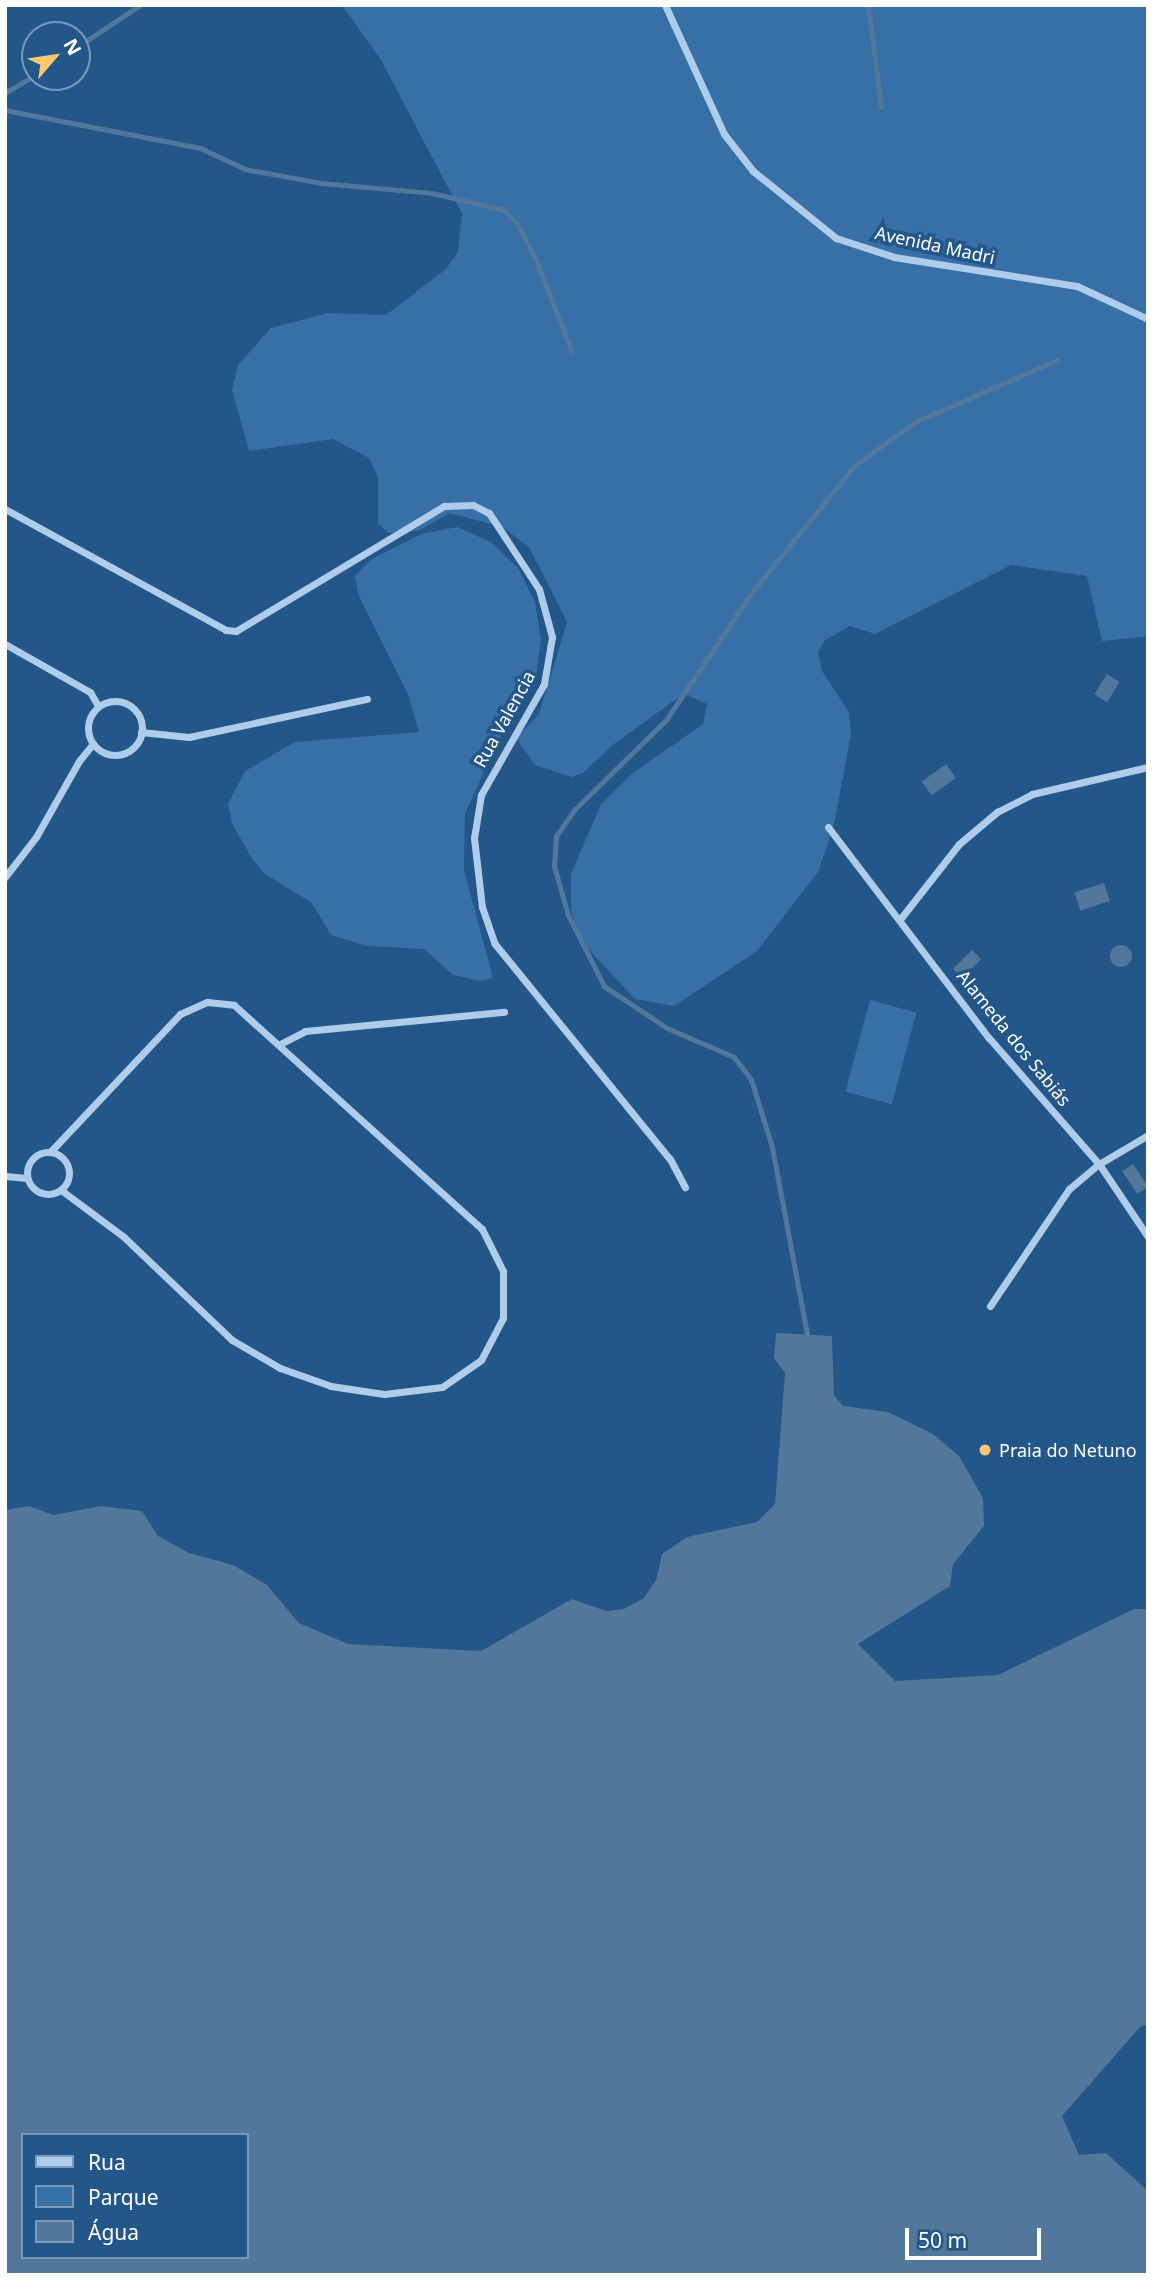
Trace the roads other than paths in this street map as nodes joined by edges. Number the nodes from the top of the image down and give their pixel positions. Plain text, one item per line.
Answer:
1 (665, 5) edge
2 (1148, 319) edge
3 (5, 509) edge
4 (5, 644) edge
5 (367, 699) dead end
6 (98, 706) junction
7 (141, 732) junction
8 (93, 744) junction
9 (1148, 767) edge
10 (828, 827) dead end
11 (5, 877) edge
12 (901, 918) junction
13 (504, 1012) dead end
14 (281, 1044) junction
15 (1148, 1135) edge
16 (51, 1151) junction
17 (1099, 1164) junction
18 (5, 1175) edge
19 (27, 1178) junction
20 (685, 1188) dead end
21 (61, 1190) junction
22 (1148, 1237) edge
23 (990, 1306) dead end

1 - 2 street, Avenida Madri
3 - 20 street, Rua Valencia
4 - 6 street
5 - 7 street
6 - 7 street
6 - 8 street
7 - 8 street
8 - 11 street
9 - 12 street
10 - 12 street, Alameda dos Sabiás
12 - 17 street, Alameda dos Sabiás
13 - 14 street
14 - 16 street
14 - 21 street
15 - 17 street
16 - 19 street
16 - 21 street
17 - 22 street, Alameda dos Sabiás
17 - 23 street
18 - 19 street
19 - 21 street

